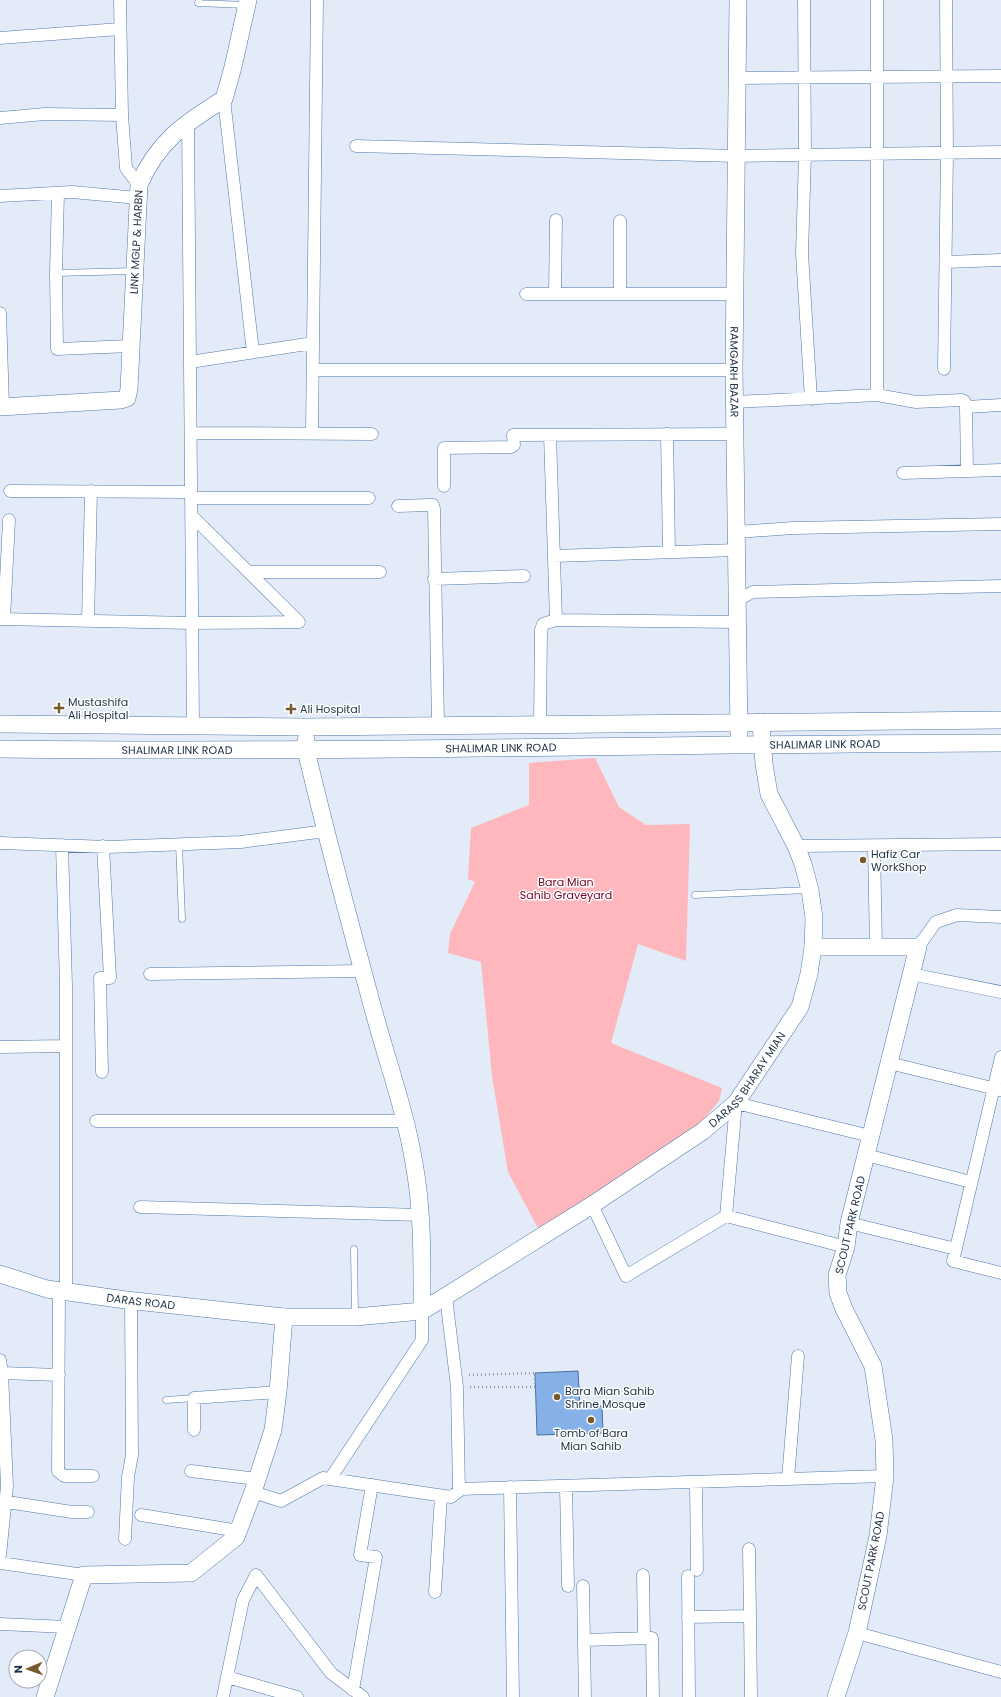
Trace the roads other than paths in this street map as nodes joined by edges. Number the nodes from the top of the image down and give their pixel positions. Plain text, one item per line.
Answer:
1 (120, 0) edge
2 (199, 0) edge
3 (317, 0) edge
4 (738, 0) edge
5 (804, 0) edge
6 (877, 0) edge
7 (946, 0) edge
8 (247, 3) edge
9 (120, 29) junction
10 (0, 38) edge
11 (877, 76) junction
12 (946, 76) junction
13 (1001, 76) edge
14 (805, 77) junction
15 (737, 78) junction
16 (224, 99) junction
17 (122, 115) junction
18 (0, 118) edge
19 (188, 121) junction
20 (356, 146) dead end
21 (1001, 152) edge
22 (947, 153) junction
23 (877, 154) junction
24 (805, 155) junction
25 (736, 156) junction
26 (138, 192) junction
27 (58, 193) junction
28 (0, 196) edge
29 (556, 220) dead end
30 (620, 221) dead end
31 (1001, 260) edge
32 (946, 262) junction
33 (134, 271) junction
34 (56, 273) junction
35 (526, 294) dead end
36 (555, 294) junction
37 (620, 294) junction
38 (735, 294) junction
39 (0, 313) edge
40 (313, 343) junction
41 (131, 346) junction
42 (253, 352) junction
43 (190, 362) junction
44 (944, 369) dead end
45 (313, 370) junction
46 (734, 370) junction
47 (877, 395) junction
48 (811, 398) junction
49 (735, 402) junction
50 (2, 406) edge
51 (1001, 406) edge
52 (966, 407) junction
53 (191, 433) junction
54 (312, 433) junction
55 (372, 434) dead end
56 (667, 434) junction
57 (736, 434) junction
58 (550, 435) junction
59 (1001, 470) edge
60 (967, 471) junction
61 (903, 473) dead end
62 (444, 486) dead end
63 (10, 491) dead end
64 (91, 492) junction
65 (191, 495) junction
66 (369, 498) dead end
67 (398, 506) dead end
68 (192, 516) junction
69 (9, 520) dead end
70 (1001, 524) edge
71 (737, 532) junction
72 (737, 550) junction
73 (669, 552) junction
74 (554, 556) junction
75 (249, 572) junction
76 (380, 572) dead end
77 (524, 576) dead end
78 (434, 579) junction
79 (1001, 586) edge
80 (737, 600) junction
81 (2, 619) edge
82 (556, 620) junction
83 (88, 621) junction
84 (737, 622) junction
85 (192, 623) junction
86 (1001, 720) edge
87 (739, 722) junction
88 (761, 722) junction
89 (0, 724) edge
90 (438, 724) junction
91 (540, 725) junction
92 (193, 726) junction
93 (306, 727) junction
94 (740, 744) junction
95 (762, 744) junction
96 (1001, 744) edge
97 (0, 750) edge
98 (306, 750) junction
99 (326, 831) junction
100 (0, 843) edge
101 (179, 844) junction
102 (1001, 844) edge
103 (62, 845) junction
104 (103, 846) junction
105 (796, 846) junction
106 (874, 846) junction
107 (810, 890) junction
108 (694, 895) dead end
109 (1001, 917) edge
110 (182, 919) dead end
111 (918, 946) junction
112 (813, 948) junction
113 (876, 948) junction
114 (363, 971) junction
115 (150, 974) dead end
116 (911, 974) junction
117 (1001, 992) edge
118 (65, 1046) junction
119 (0, 1047) edge
120 (1001, 1057) edge
121 (889, 1063) junction
122 (102, 1072) dead end
123 (997, 1090) edge
124 (736, 1103) junction
125 (96, 1121) dead end
126 (406, 1121) junction
127 (870, 1136) junction
128 (866, 1154) junction
129 (971, 1182) junction
130 (592, 1205) junction
131 (140, 1207) dead end
132 (421, 1214) junction
133 (726, 1216) junction
134 (849, 1223) junction
135 (846, 1247) junction
136 (354, 1249) dead end
137 (956, 1249) junction
138 (1001, 1273) edge
139 (0, 1274) edge
140 (63, 1291) junction
141 (131, 1300) junction
142 (435, 1304) junction
143 (284, 1317) junction
144 (355, 1317) junction
145 (798, 1356) dead end
146 (0, 1360) edge
147 (2, 1373) junction
148 (59, 1375) junction
149 (278, 1392) junction
150 (194, 1398) junction
151 (166, 1400) dead end
152 (194, 1430) dead end
153 (191, 1471) dead end
154 (93, 1476) dead end
155 (885, 1476) junction
156 (330, 1479) junction
157 (788, 1479) junction
158 (696, 1482) junction
159 (255, 1485) junction
160 (372, 1485) junction
161 (566, 1486) junction
162 (510, 1487) junction
163 (459, 1489) junction
164 (442, 1496) junction
165 (6, 1502) junction
166 (88, 1512) dead end
167 (141, 1515) dead end
168 (239, 1531) junction
169 (125, 1539) dead end
170 (749, 1549) dead end
171 (0, 1555) edge
172 (0, 1564) edge
173 (643, 1575) dead end
174 (84, 1576) junction
175 (568, 1586) dead end
176 (583, 1586) dead end
177 (435, 1592) dead end
178 (750, 1616) junction
179 (688, 1617) junction
180 (0, 1624) edge
181 (67, 1628) junction
182 (857, 1633) junction
183 (644, 1638) junction
184 (584, 1640) junction
185 (1001, 1672) edge
186 (227, 1677) junction
187 (358, 1693) edge
188 (45, 1697) edge
189 (223, 1697) edge
190 (297, 1697) edge
191 (513, 1697) edge
192 (585, 1697) edge
193 (653, 1697) edge
194 (689, 1697) edge
195 (751, 1697) edge
196 (836, 1697) edge

1 - 9 street
2 - 8 lane
3 - 40 street
4 - 15 street, RAMGARH BAZAR
5 - 14 street
6 - 11 street
7 - 12 street
8 - 16 street
9 - 10 street
9 - 17 street
11 - 12 street
11 - 14 street
11 - 23 street
12 - 13 street
12 - 22 street
14 - 15 street
14 - 24 street
15 - 25 street, RAMGARH BAZAR
16 - 19 street, LINK MGLP & HARBN
16 - 42 street
17 - 18 street
17 - 26 street
19 - 26 street, LINK MGLP & HARBN
19 - 43 street
20 - 25 street
21 - 22 street
22 - 23 street
22 - 32 street
23 - 24 street
23 - 47 street
24 - 25 street
24 - 48 street
25 - 38 street, RAMGARH BAZAR
26 - 27 street
26 - 33 street, LINK MGLP & HARBN
27 - 28 street
27 - 34 street
29 - 36 street
30 - 37 street
31 - 32 street
32 - 44 street
33 - 34 lane
33 - 41 street, LINK MGLP & HARBN
34 - 41 street
35 - 36 street
36 - 37 street
37 - 38 street
38 - 46 street, RAMGARH BAZAR
39 - 50 street
40 - 42 street
40 - 45 street
41 - 50 street, LINK MGLP & HARBN
42 - 43 street
43 - 53 street
45 - 46 street
45 - 54 street
46 - 49 street, RAMGARH BAZAR
47 - 48 street
47 - 52 street
48 - 49 street
49 - 57 street, RAMGARH BAZAR
51 - 52 street
52 - 60 street
53 - 54 street
53 - 65 street
54 - 55 street
56 - 57 street
56 - 58 street
56 - 73 street
57 - 71 street, RAMGARH BAZAR
58 - 62 street
58 - 74 street
59 - 60 street
60 - 61 street
63 - 64 street
64 - 65 street
64 - 83 street
65 - 66 street
65 - 68 street
67 - 78 street
68 - 75 street
68 - 85 street
69 - 81 street
70 - 71 street
71 - 72 street, RAMGARH BAZAR
72 - 73 street
72 - 80 street, RAMGARH BAZAR
73 - 74 street
74 - 82 street
75 - 76 street
75 - 85 street
77 - 78 street
78 - 90 street
79 - 80 street
80 - 84 street, RAMGARH BAZAR
81 - 83 street
82 - 84 street
82 - 91 street
83 - 85 street
84 - 87 street, RAMGARH BAZAR
85 - 92 street
86 - 88 street, SHALIMAR LINK ROAD
87 - 88 street, SHALIMAR LINK ROAD
87 - 91 street, SHALIMAR LINK ROAD
87 - 94 street, RAMGARH BAZAR
88 - 95 street, DARASS BHARAY MIAN
89 - 92 street, SHALIMAR LINK ROAD
90 - 91 street, SHALIMAR LINK ROAD
90 - 93 street, SHALIMAR LINK ROAD
92 - 93 street, SHALIMAR LINK ROAD
93 - 98 street
94 - 95 street, SHALIMAR LINK ROAD
94 - 98 street, SHALIMAR LINK ROAD
95 - 96 street, SHALIMAR LINK ROAD
95 - 105 street, DARASS BHARAY MIAN
97 - 98 street, SHALIMAR LINK ROAD
98 - 99 street
99 - 101 street
99 - 114 street
100 - 103 street
101 - 104 street
101 - 110 lane
102 - 106 street
103 - 104 street
103 - 118 street
104 - 122 street
105 - 106 street
105 - 107 street, DARASS BHARAY MIAN
106 - 113 street
107 - 108 lane
107 - 112 street, DARASS BHARAY MIAN
109 - 111 street
111 - 113 street
111 - 116 street, SCOUT PARK ROAD
112 - 113 street
112 - 124 street, DARASS BHARAY MIAN
114 - 115 street
114 - 126 street
116 - 117 street
116 - 121 street, SCOUT PARK ROAD
118 - 119 street
118 - 140 street
120 - 123 street
121 - 123 street
121 - 127 street, SCOUT PARK ROAD
123 - 129 street
124 - 127 street
124 - 130 street, DARASS BHARAY MIAN
124 - 133 street
125 - 126 street
126 - 132 street
127 - 128 street, SCOUT PARK ROAD
128 - 129 street
128 - 134 street, SCOUT PARK ROAD
129 - 137 street
130 - 133 street
130 - 142 street, DARASS BHARAY MIAN
131 - 132 street
132 - 142 street
133 - 135 street
134 - 135 street, SCOUT PARK ROAD
134 - 137 street
135 - 155 street, SCOUT PARK ROAD
136 - 144 lane
137 - 138 street
139 - 140 street, DARAS ROAD
140 - 141 street, DARAS ROAD
140 - 148 street
141 - 143 street, DARAS ROAD
141 - 169 street
142 - 144 street, DARAS ROAD
142 - 156 street
142 - 163 street
143 - 144 street, DARAS ROAD
143 - 149 street
145 - 157 street
146 - 147 street
147 - 148 street
147 - 165 street
148 - 154 street
149 - 150 street
149 - 159 street
150 - 151 lane
150 - 152 street
153 - 159 street
155 - 157 street
155 - 182 street, SCOUT PARK ROAD
156 - 159 street
156 - 160 street
157 - 158 street
158 - 161 street
158 - 179 street
159 - 168 street
160 - 164 street
160 - 187 street
161 - 162 street
161 - 175 street
162 - 163 street
162 - 191 street
163 - 164 street
164 - 177 street
165 - 166 street
165 - 171 street
167 - 168 street
168 - 174 street
170 - 178 street
172 - 174 street
173 - 183 street
174 - 181 street
176 - 184 street
178 - 179 street
178 - 195 street
179 - 194 street
180 - 181 street
181 - 188 street
182 - 185 street
182 - 196 street, SCOUT PARK ROAD
183 - 184 street
183 - 193 street
184 - 192 street
186 - 187 street
186 - 189 street
186 - 190 street

